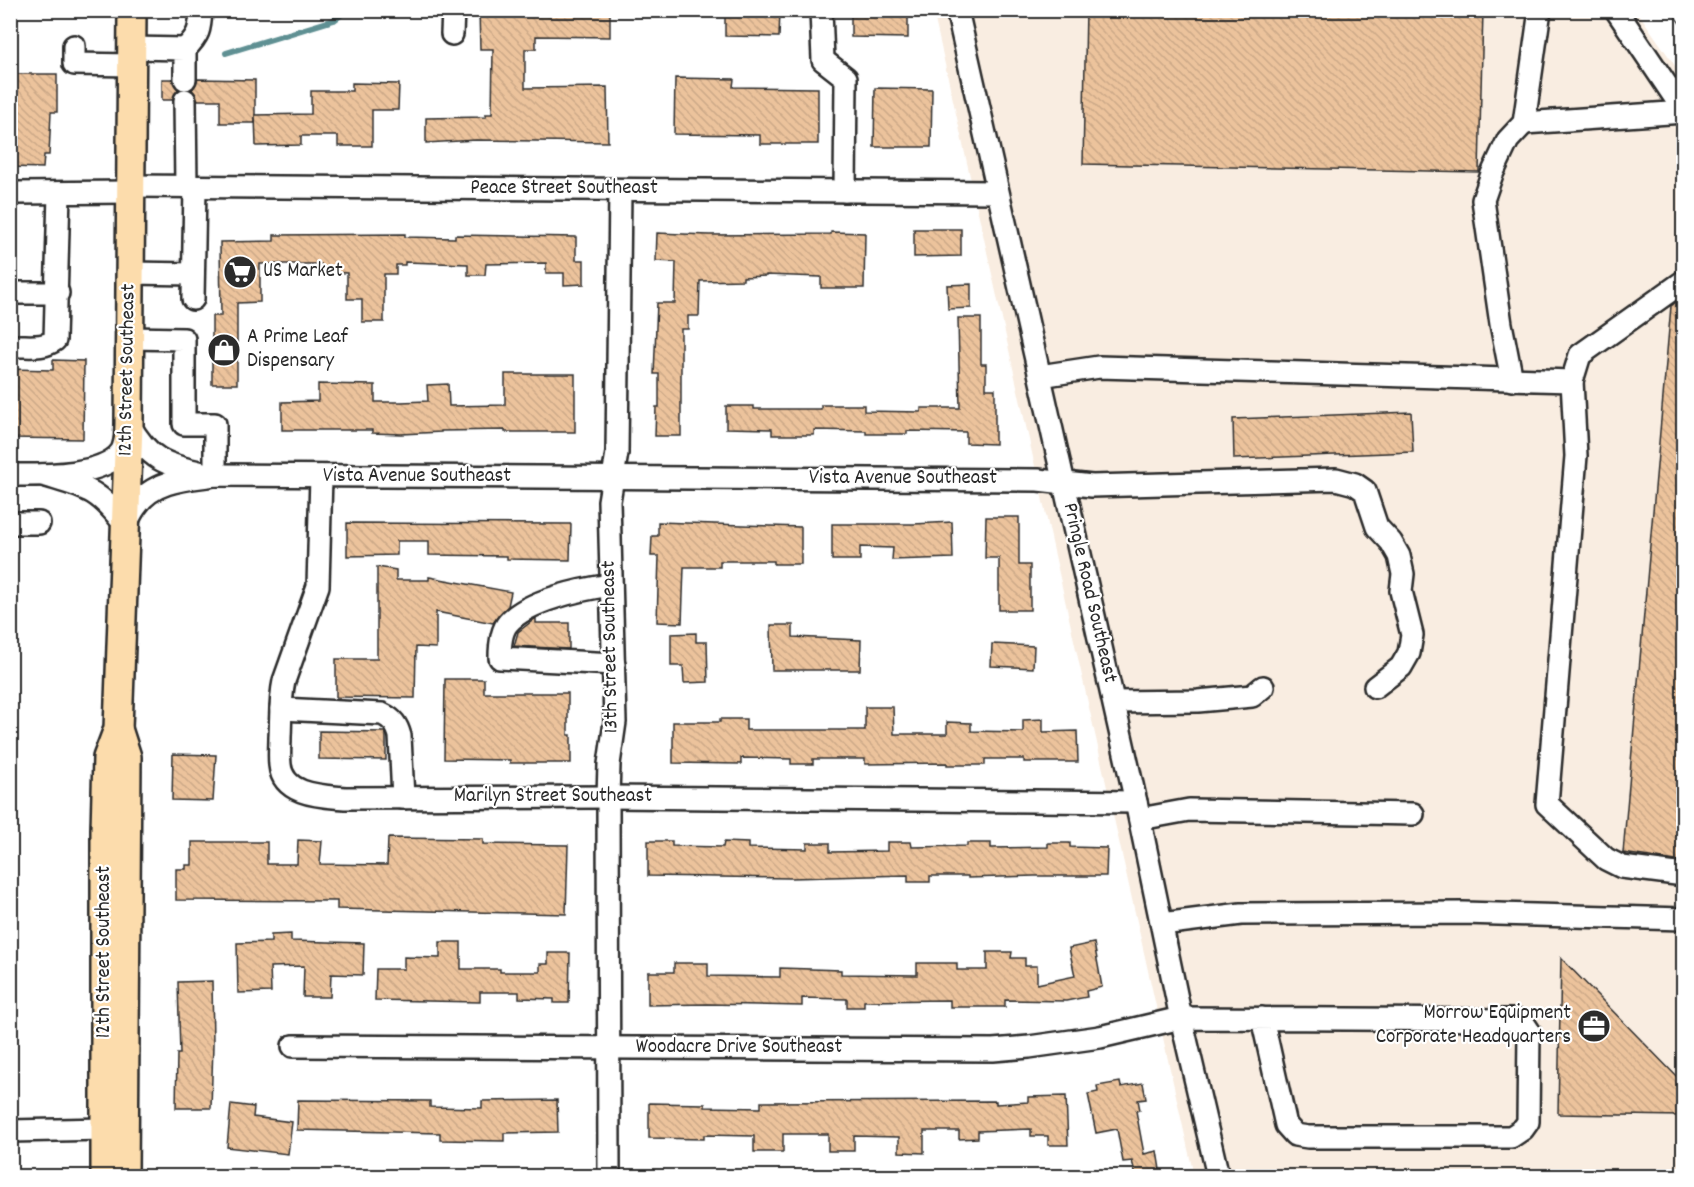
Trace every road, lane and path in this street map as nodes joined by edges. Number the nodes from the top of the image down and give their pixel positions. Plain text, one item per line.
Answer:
1 (132, 10) edge
2 (201, 10) edge
3 (453, 10) edge
4 (821, 10) edge
5 (957, 10) edge
6 (1540, 10) edge
7 (1616, 10) edge
8 (452, 34) dead end
9 (74, 46) dead end
10 (185, 48) junction
11 (131, 56) junction
12 (1683, 112) edge
13 (1524, 123) junction
14 (190, 187) junction
15 (130, 189) junction
16 (620, 190) junction
17 (845, 191) junction
18 (997, 192) junction
19 (16, 193) dead end
20 (58, 193) junction
21 (130, 273) junction
22 (193, 273) junction
23 (1683, 281) edge
24 (10, 293) edge
25 (58, 293) junction
26 (193, 300) dead end
27 (129, 338) junction
28 (18, 346) dead end
29 (1040, 376) junction
30 (1512, 380) junction
31 (1572, 381) junction
32 (128, 429) junction
33 (10, 475) edge
34 (43, 475) junction
35 (215, 476) junction
36 (321, 476) junction
37 (613, 478) junction
38 (1064, 483) junction
39 (10, 523) edge
40 (39, 524) dead end
41 (125, 525) junction
42 (611, 585) junction
43 (614, 664) junction
44 (1263, 687) dead end
45 (1374, 687) dead end
46 (1114, 702) junction
47 (281, 709) junction
48 (118, 729) junction
49 (608, 796) junction
50 (403, 798) junction
51 (1138, 810) junction
52 (1413, 814) dead end
53 (1683, 875) edge
54 (1683, 919) edge
55 (1162, 924) junction
56 (1181, 1018) junction
57 (1262, 1018) junction
58 (293, 1046) dead end
59 (610, 1048) junction
60 (105, 1129) junction
61 (10, 1131) edge
62 (105, 1176) edge
63 (124, 1176) edge
64 (609, 1176) edge
65 (1218, 1176) edge

1 - 11 main road, 12th Street Southeast
2 - 10 street
3 - 8 street
4 - 17 street
5 - 18 street, Pringle Road Southeast
6 - 13 street
7 - 12 street
9 - 11 street
10 - 11 street
10 - 14 street
11 - 15 main road, 12th Street Southeast
12 - 13 street
13 - 30 street
14 - 15 street, Peace Street Southeast
14 - 16 street, Peace Street Southeast
14 - 22 street
15 - 20 street, Peace Street Southeast
15 - 21 main road, 12th Street Southeast
16 - 17 street, Peace Street Southeast
16 - 37 street, 13th Street Southeast
17 - 18 street, Peace Street Southeast
18 - 29 street, Pringle Road Southeast
19 - 20 street, Peace Street Southeast
20 - 25 street
21 - 22 street
21 - 27 main road, 12th Street Southeast
22 - 26 street
23 - 31 street
24 - 25 street
25 - 28 street
27 - 32 main road, 12th Street Southeast
27 - 35 street
29 - 30 street
29 - 38 street, Pringle Road Southeast
30 - 31 street
31 - 53 street
32 - 34 street
32 - 35 street
32 - 41 main road, 12th Street Southeast
33 - 34 street
34 - 41 street
35 - 36 street, Vista Avenue Southeast
35 - 41 street
36 - 37 street, Vista Avenue Southeast
36 - 47 street, Marilyn Street Southeast
37 - 38 street, Vista Avenue Southeast
37 - 42 street, 13th Street Southeast
38 - 45 street, Vista Avenue Southeast
38 - 46 street, Pringle Road Southeast
39 - 40 street
41 - 48 main road, 12th Street Southeast
42 - 43 street, 13th Street Southeast
42 - 43 street
43 - 49 street, 13th Street Southeast
44 - 46 street
46 - 51 street, Pringle Road Southeast
47 - 50 street
47 - 50 street, Marilyn Street Southeast
48 - 60 main road, 12th Street Southeast
48 - 63 main road, 12th Street Southeast
49 - 50 street, Marilyn Street Southeast
49 - 51 street, Marilyn Street Southeast
49 - 59 street, 13th Street Southeast
51 - 52 street, Marilyn Street Southeast
51 - 55 street, Pringle Road Southeast
54 - 55 street
55 - 56 street, Pringle Road Southeast
56 - 57 street, Woodacre Drive Southeast
56 - 59 street, Woodacre Drive Southeast
56 - 65 street, Pringle Road Southeast
57 - 57 street, Woodacre Drive Southeast
58 - 59 street, Woodacre Drive Southeast
59 - 64 street, 13th Street Southeast
60 - 61 street
60 - 62 main road, 12th Street Southeast

